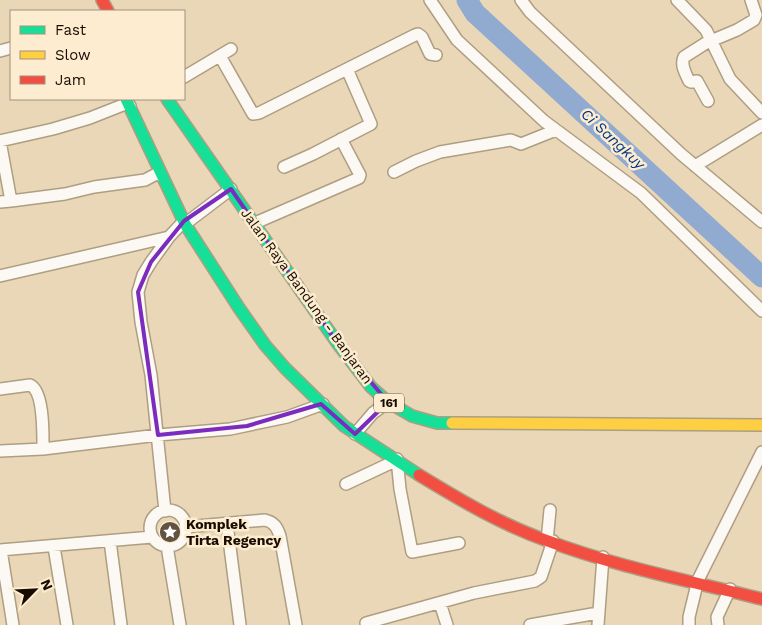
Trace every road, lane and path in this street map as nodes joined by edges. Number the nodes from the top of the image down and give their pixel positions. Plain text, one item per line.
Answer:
1 (430, 0) edge
2 (521, 0) edge
3 (677, 0) edge
4 (751, 0) edge
5 (712, 40) junction
6 (231, 49) dead end
7 (436, 55) dead end
8 (220, 56) junction
9 (347, 69) junction
10 (185, 76) edge
11 (168, 100) edge
12 (708, 101) dead end
13 (128, 102) edge
14 (762, 112) edge
15 (762, 125) edge
16 (556, 130) junction
17 (341, 139) junction
18 (0, 141) edge
19 (695, 166) junction
20 (284, 168) dead end
21 (394, 172) dead end
22 (161, 176) junction
23 (230, 189) junction
24 (6, 202) edge
25 (762, 222) edge
26 (185, 224) junction
27 (255, 224) junction
28 (169, 237) junction
29 (0, 276) edge
30 (762, 311) edge
31 (0, 389) edge
32 (388, 402) junction
33 (324, 407) junction
34 (762, 425) edge
35 (355, 434) junction
36 (158, 435) junction
37 (43, 449) junction
38 (0, 452) edge
39 (762, 452) edge
40 (395, 461) junction
41 (346, 484) dead end
42 (165, 510) junction
43 (550, 510) dead end
44 (227, 524) junction
45 (185, 527) junction
46 (152, 538) junction
47 (110, 541) junction
48 (550, 542) junction
49 (459, 543) dead end
50 (167, 546) junction
51 (54, 547) junction
52 (1, 550) edge
53 (603, 559) junction
54 (698, 582) junction
55 (730, 591) junction
56 (762, 599) edge
57 (440, 603) junction
58 (598, 613) junction
59 (366, 623) dead end
60 (551, 623) edge
61 (13, 625) edge
62 (67, 625) edge
63 (121, 625) edge
64 (180, 625) edge
65 (240, 625) edge
66 (296, 625) edge
67 (447, 625) edge
68 (530, 625) edge
69 (598, 625) edge
70 (689, 625) edge
71 (718, 625) edge

1 - 16 street
2 - 19 street
3 - 5 street
4 - 5 street
5 - 12 street
5 - 14 street
6 - 8 street
7 - 9 street
8 - 9 street
8 - 10 street
9 - 17 street
11 - 23 street, Jalan Raya Bandung - Banjaran / 161
13 - 18 street
13 - 22 street
15 - 19 street
16 - 21 street
16 - 30 street
17 - 20 street
17 - 27 street
18 - 24 street
19 - 25 street
22 - 24 street
22 - 26 street
23 - 26 street
23 - 27 street, Jalan Raya Bandung - Banjaran / 161
26 - 28 street
26 - 33 street
27 - 32 street, Jalan Raya Bandung - Banjaran / 161
28 - 29 street
28 - 36 street
31 - 37 street
32 - 34 street, Jalan Raya Bandung - Banjaran / 161
32 - 35 street
33 - 35 street
33 - 36 street
35 - 40 street
36 - 37 street
36 - 42 street
37 - 38 street
39 - 54 street
40 - 41 street
40 - 48 street
40 - 49 street
42 - 45 street
42 - 46 street
43 - 48 street
44 - 45 street
44 - 65 street
44 - 66 street
45 - 50 street
46 - 47 street
46 - 50 street
47 - 51 street
47 - 63 street
48 - 53 street
48 - 57 street
50 - 64 street
51 - 52 street
51 - 62 street
52 - 61 street
53 - 54 street
53 - 58 street
54 - 55 street
54 - 70 street
55 - 56 street
55 - 71 street
57 - 59 street
57 - 67 street
58 - 60 street
58 - 69 street
60 - 68 street

